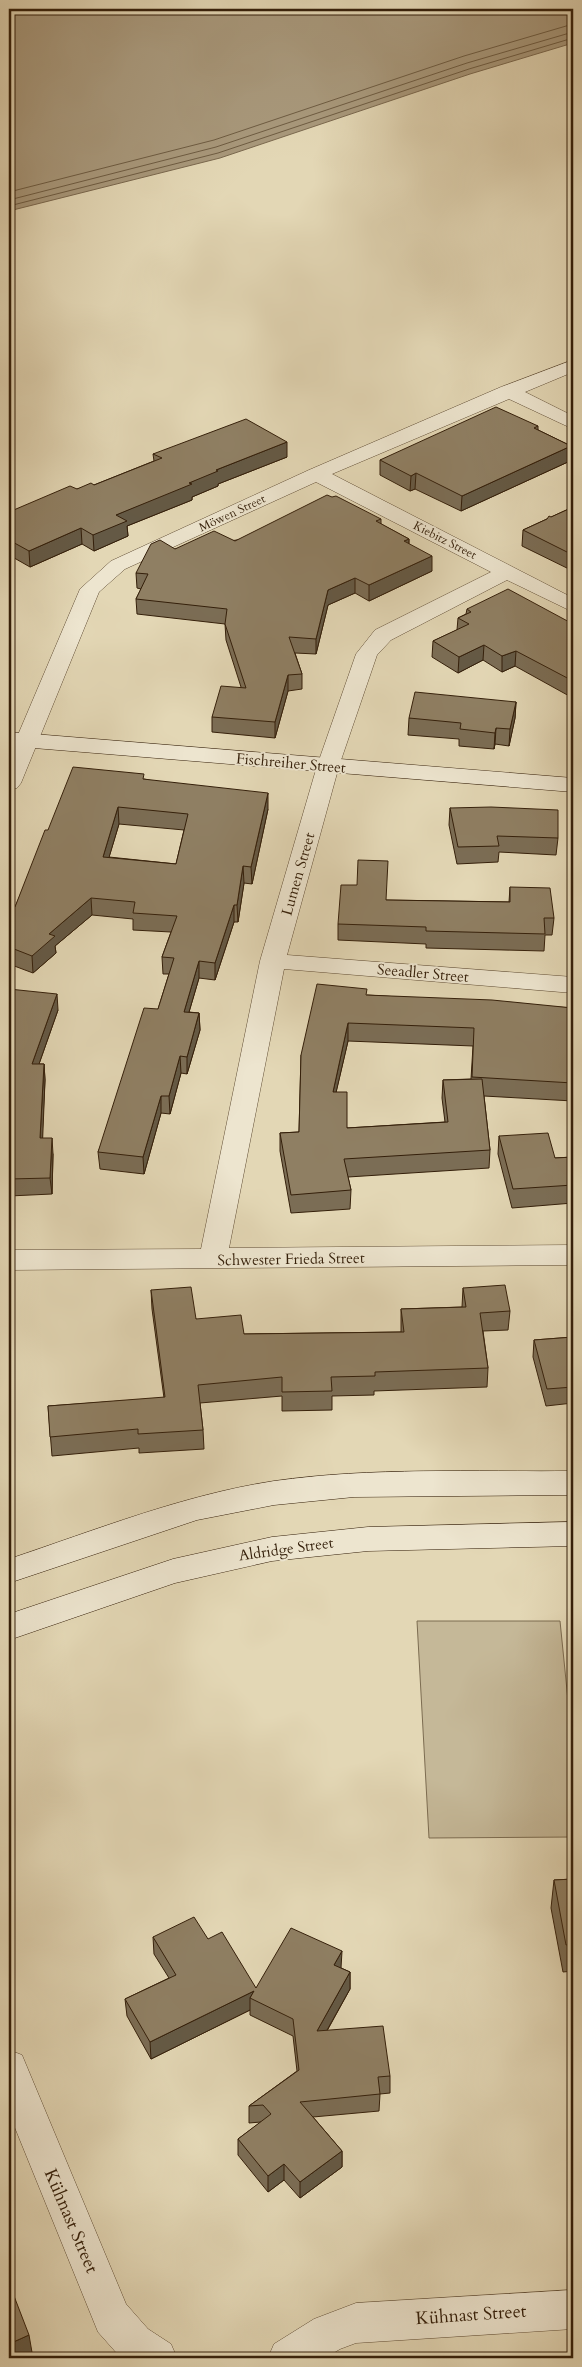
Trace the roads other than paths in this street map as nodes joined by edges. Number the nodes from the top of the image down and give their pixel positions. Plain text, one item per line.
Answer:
1 (573, 365) edge
2 (508, 391) junction
3 (573, 423) edge
4 (316, 474) junction
5 (508, 572) junction
6 (573, 606) edge
7 (16, 748) edge
8 (326, 774) junction
9 (9, 783) edge
10 (573, 785) edge
11 (573, 798) edge
12 (273, 961) junction
13 (573, 985) edge
14 (573, 1255) edge
15 (213, 1259) junction
16 (9, 1260) edge
17 (573, 1482) edge
18 (573, 1534) edge
19 (9, 1571) edge
20 (9, 1628) edge
21 (9, 2067) edge
22 (573, 2309) edge
23 (157, 2358) edge
24 (288, 2358) edge

1 - 2 street, Möwen Street
2 - 3 street
2 - 4 street, Möwen Street
4 - 5 street, Kiebitz Street
4 - 7 street, Möwen Street
5 - 6 street, Kiebitz Street
5 - 8 street, Lumen Street
7 - 8 street, Fischreiher Street
7 - 9 street, Möwen Street
8 - 10 street, Fischreiher Street
8 - 11 street, Fischreiher Street
8 - 12 street, Lumen Street
12 - 13 street, Seeadler Street
12 - 15 street, Lumen Street
14 - 15 street, Schwester Frieda Street
15 - 16 street, Schwester Frieda Street
17 - 19 street
18 - 20 street, Aldridge Street
21 - 23 street, Kühnast Street
22 - 24 street, Kühnast Street

